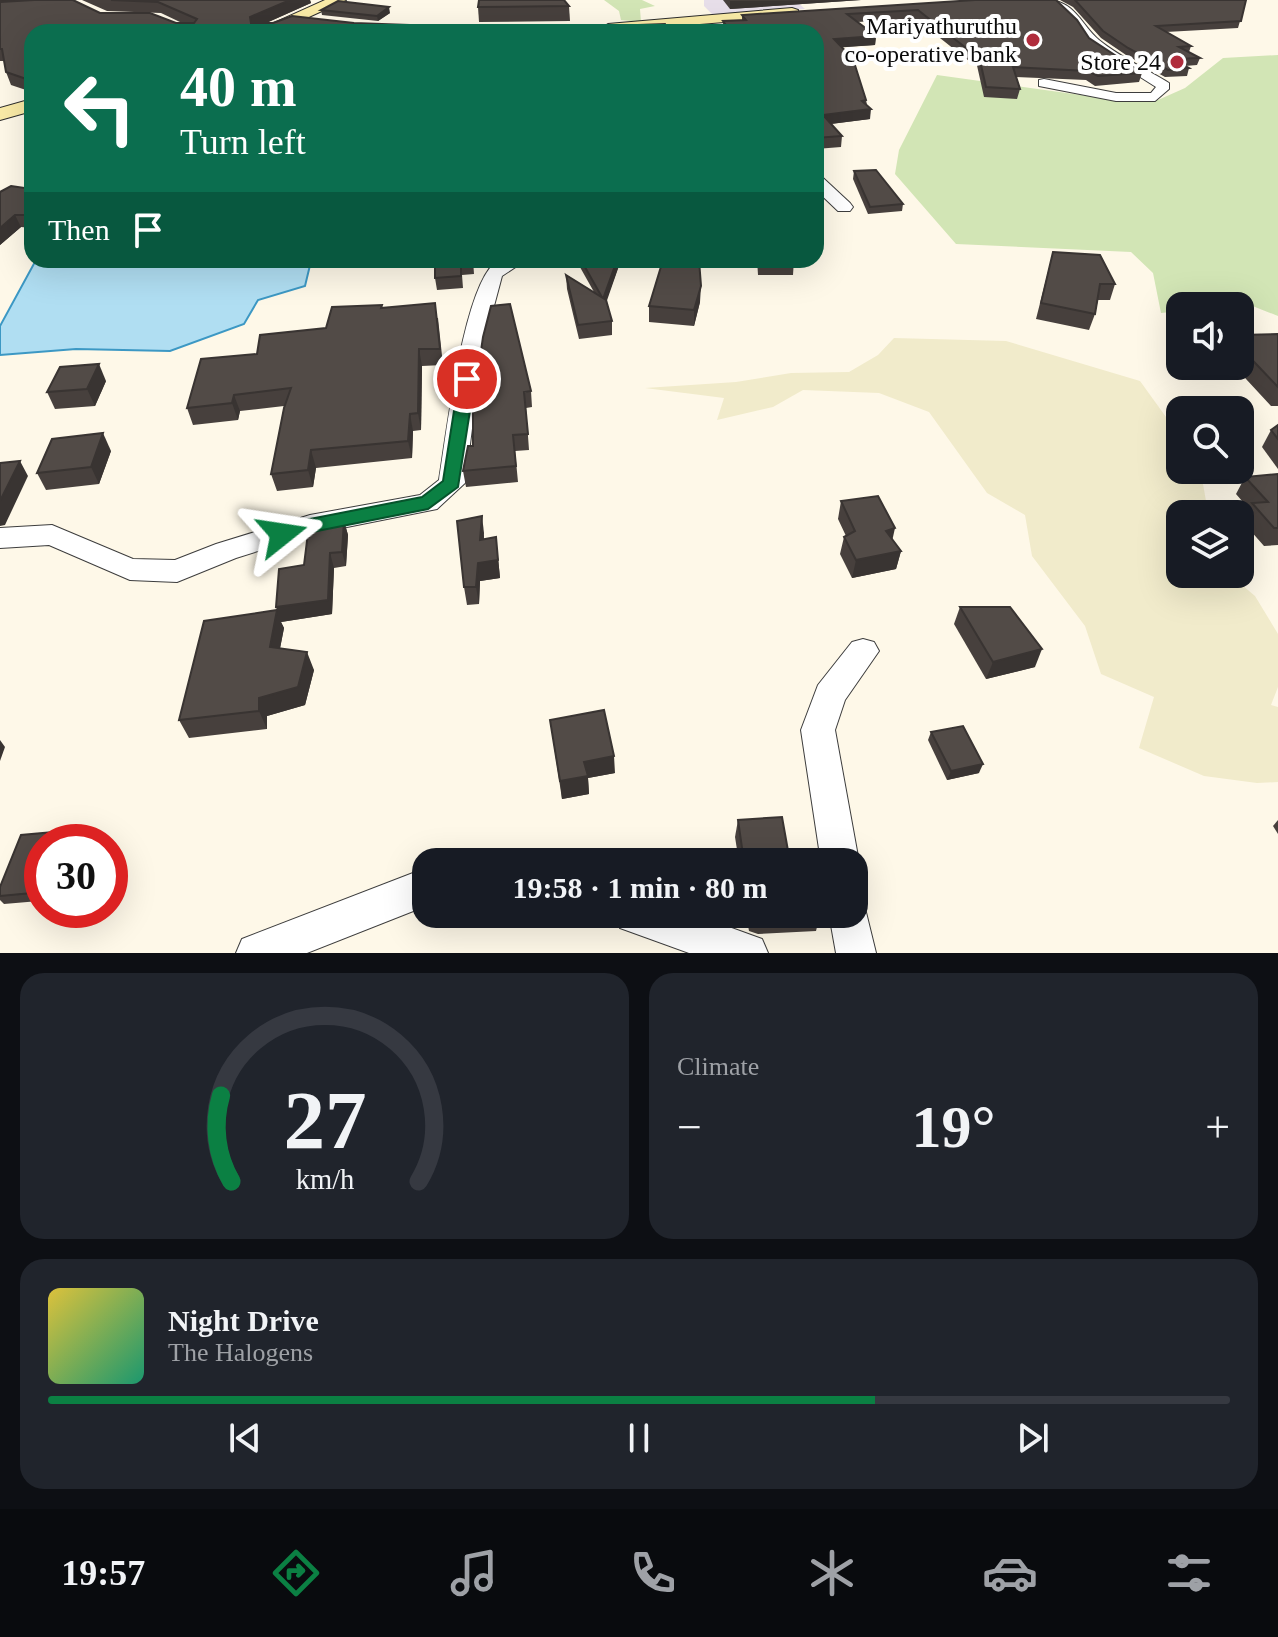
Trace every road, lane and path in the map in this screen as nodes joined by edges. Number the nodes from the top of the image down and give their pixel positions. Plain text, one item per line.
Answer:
1 (338, 0) edge
2 (1052, 0) edge
3 (810, 12) edge
4 (295, 20) junction
5 (284, 24) edge
6 (325, 24) edge
7 (672, 24) edge
8 (1044, 83) edge
9 (24, 107) edge
10 (0, 114) edge
11 (824, 188) edge
12 (844, 207) dead end
13 (499, 268) edge
14 (0, 538) edge
15 (863, 651) dead end
16 (838, 848) edge
17 (412, 892) edge
18 (675, 928) edge
19 (852, 928) edge
20 (256, 953) edge
21 (748, 953) edge
22 (856, 953) edge

1 - 4 main road
2 - 8 street
3 - 7 main road
4 - 5 main road
4 - 6 main road
9 - 10 main road
11 - 12 street
13 - 14 street
15 - 16 street
17 - 20 street
18 - 21 street
19 - 22 street

